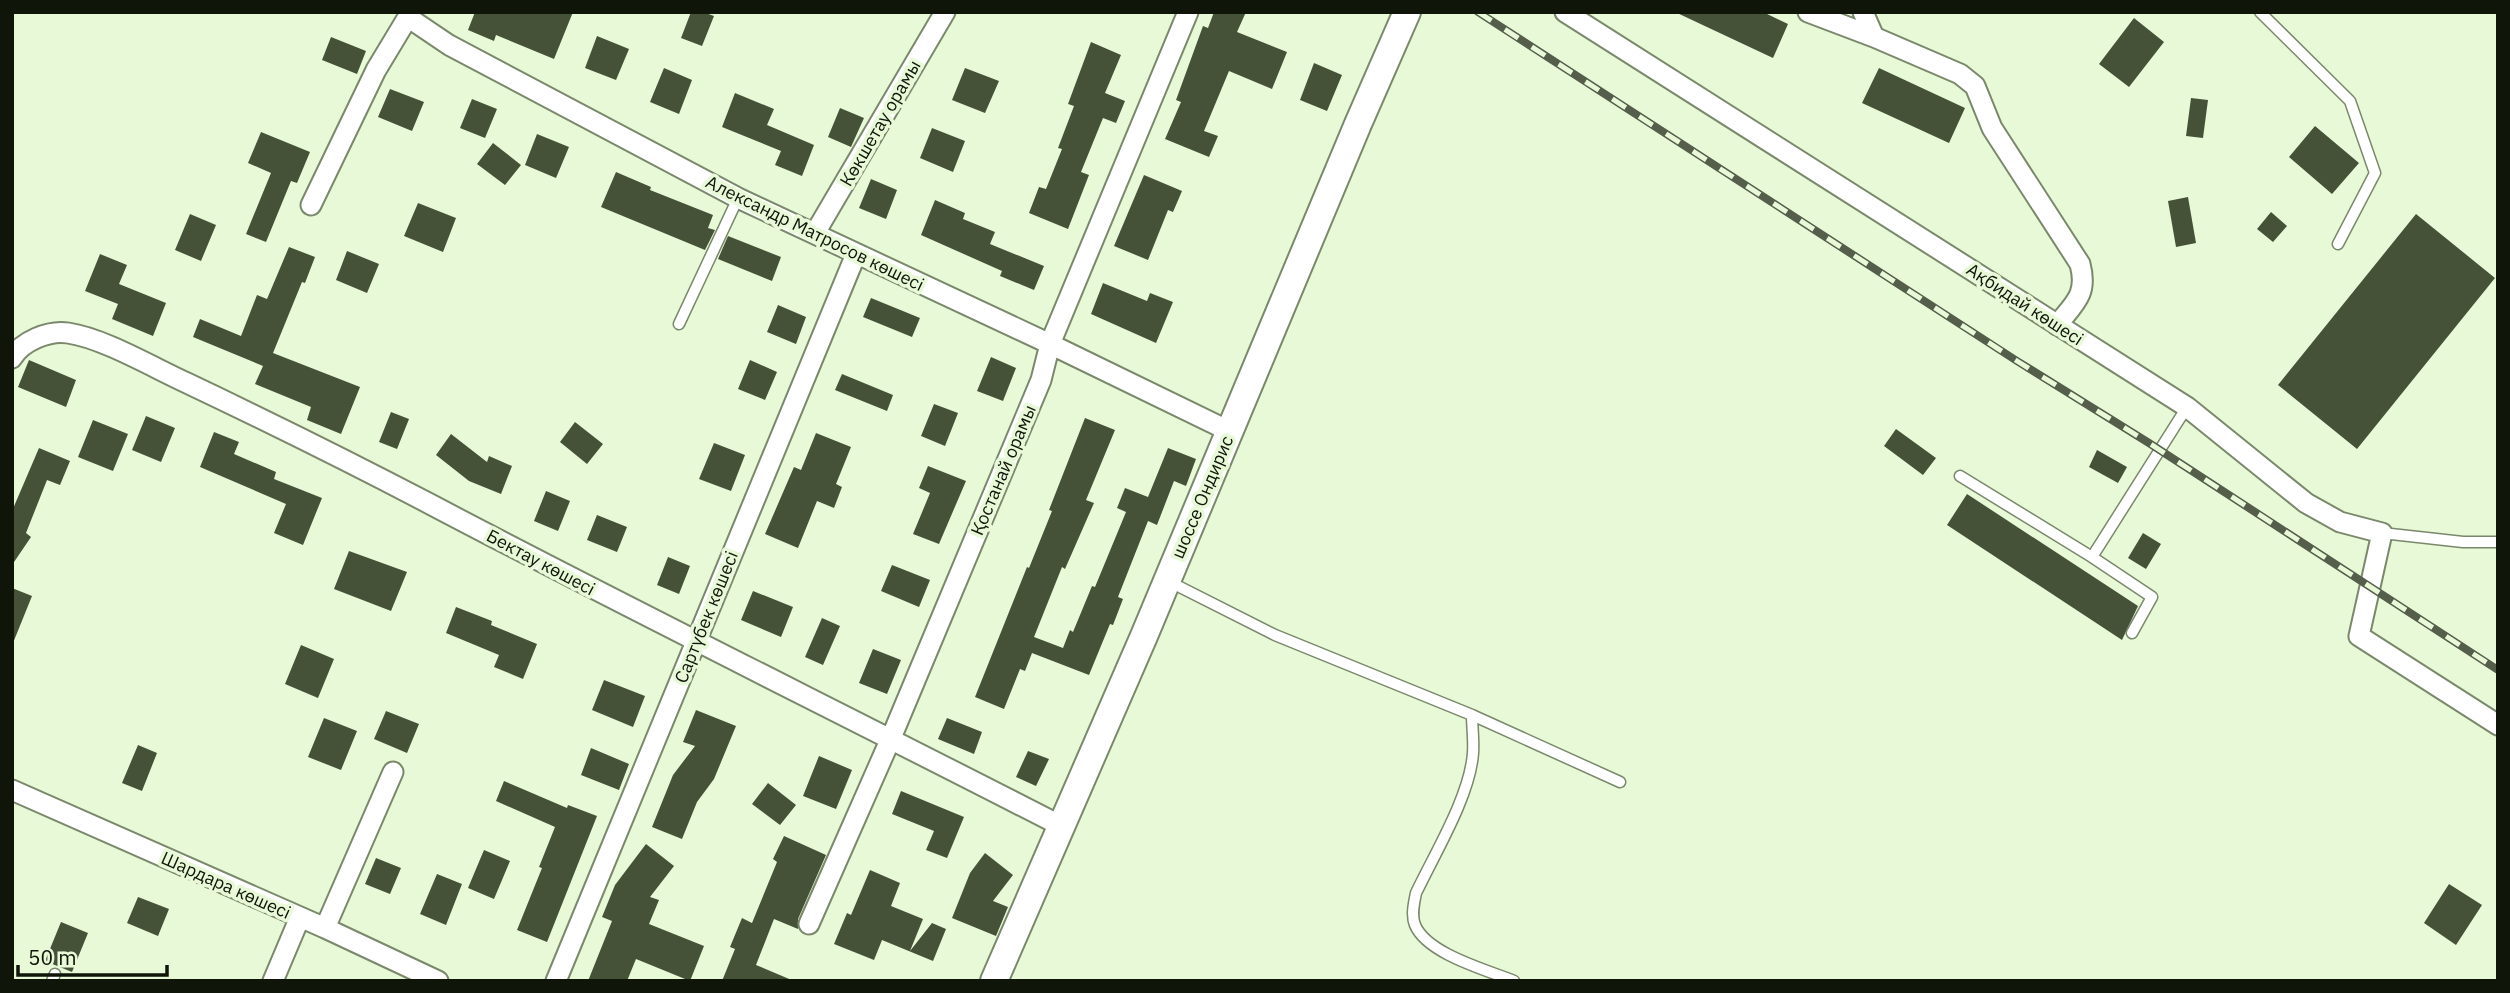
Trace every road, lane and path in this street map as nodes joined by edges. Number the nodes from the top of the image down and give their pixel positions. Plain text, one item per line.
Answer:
1 (945, 12) edge
2 (1188, 12) edge
3 (1407, 12) edge
4 (1565, 12) edge
5 (1808, 12) edge
6 (1863, 12) edge
7 (2260, 12) edge
8 (410, 15) edge
9 (1874, 37) junction
10 (738, 198) junction
11 (312, 205) dead end
12 (815, 233) junction
13 (2338, 244) dead end
14 (856, 254) junction
15 (679, 324) dead end
16 (2057, 325) junction
17 (1050, 344) junction
18 (14, 355) edge
19 (2187, 407) junction
20 (1229, 431) junction
21 (1960, 476) dead end
22 (2382, 533) junction
23 (2498, 542) edge
24 (2092, 557) junction
25 (1167, 580) junction
26 (2132, 633) dead end
27 (696, 642) junction
28 (1472, 715) junction
29 (2498, 725) edge
30 (891, 738) junction
31 (393, 772) dead end
32 (1620, 782) dead end
33 (12, 790) edge
34 (1061, 826) junction
35 (300, 917) junction
36 (809, 924) dead end
37 (325, 928) junction
38 (273, 981) edge
39 (438, 981) edge
40 (555, 981) edge
41 (994, 981) edge
42 (1514, 981) edge

1 - 12 street, Көкшетау орамы
2 - 17 street, Қостанай орамы
3 - 20 main road, шоссе Ондирис
4 - 16 street, Ақбидай көшесі
5 - 9 street
6 - 9 street
7 - 13 lane
8 - 10 street, Александр Матросов көшесі
8 - 11 street
9 - 16 street
10 - 12 street, Александр Матросов көшесі
10 - 15 lane
12 - 14 street, Александр Матросов көшесі
14 - 17 street, Александр Матросов көшесі
14 - 27 street, Сартүбек көшесі
16 - 19 street, Ақбидай көшесі
17 - 20 street, Александр Матросов көшесі
17 - 30 street, Қостанай орамы
18 - 27 street, Бектау көшесі
19 - 22 street, Ақбидай көшесі
19 - 24 lane
20 - 25 main road, шоссе Ондирис
21 - 24 lane
22 - 23 lane, Ақбидай көшесі
22 - 29 street
24 - 26 lane
25 - 28 lane
25 - 34 main road, шоссе Ондирис
27 - 30 street, Бектау көшесі
27 - 40 street, Сартүбек көшесі
28 - 32 lane
28 - 42 lane
30 - 34 street, Бектау көшесі
30 - 36 street, Қостанай орамы
31 - 37 street
33 - 35 street, Шардара көшесі
34 - 41 main road, шоссе Ондирис
35 - 37 street, Шардара көшесі
35 - 38 street
37 - 39 street, Шардара көшесі

